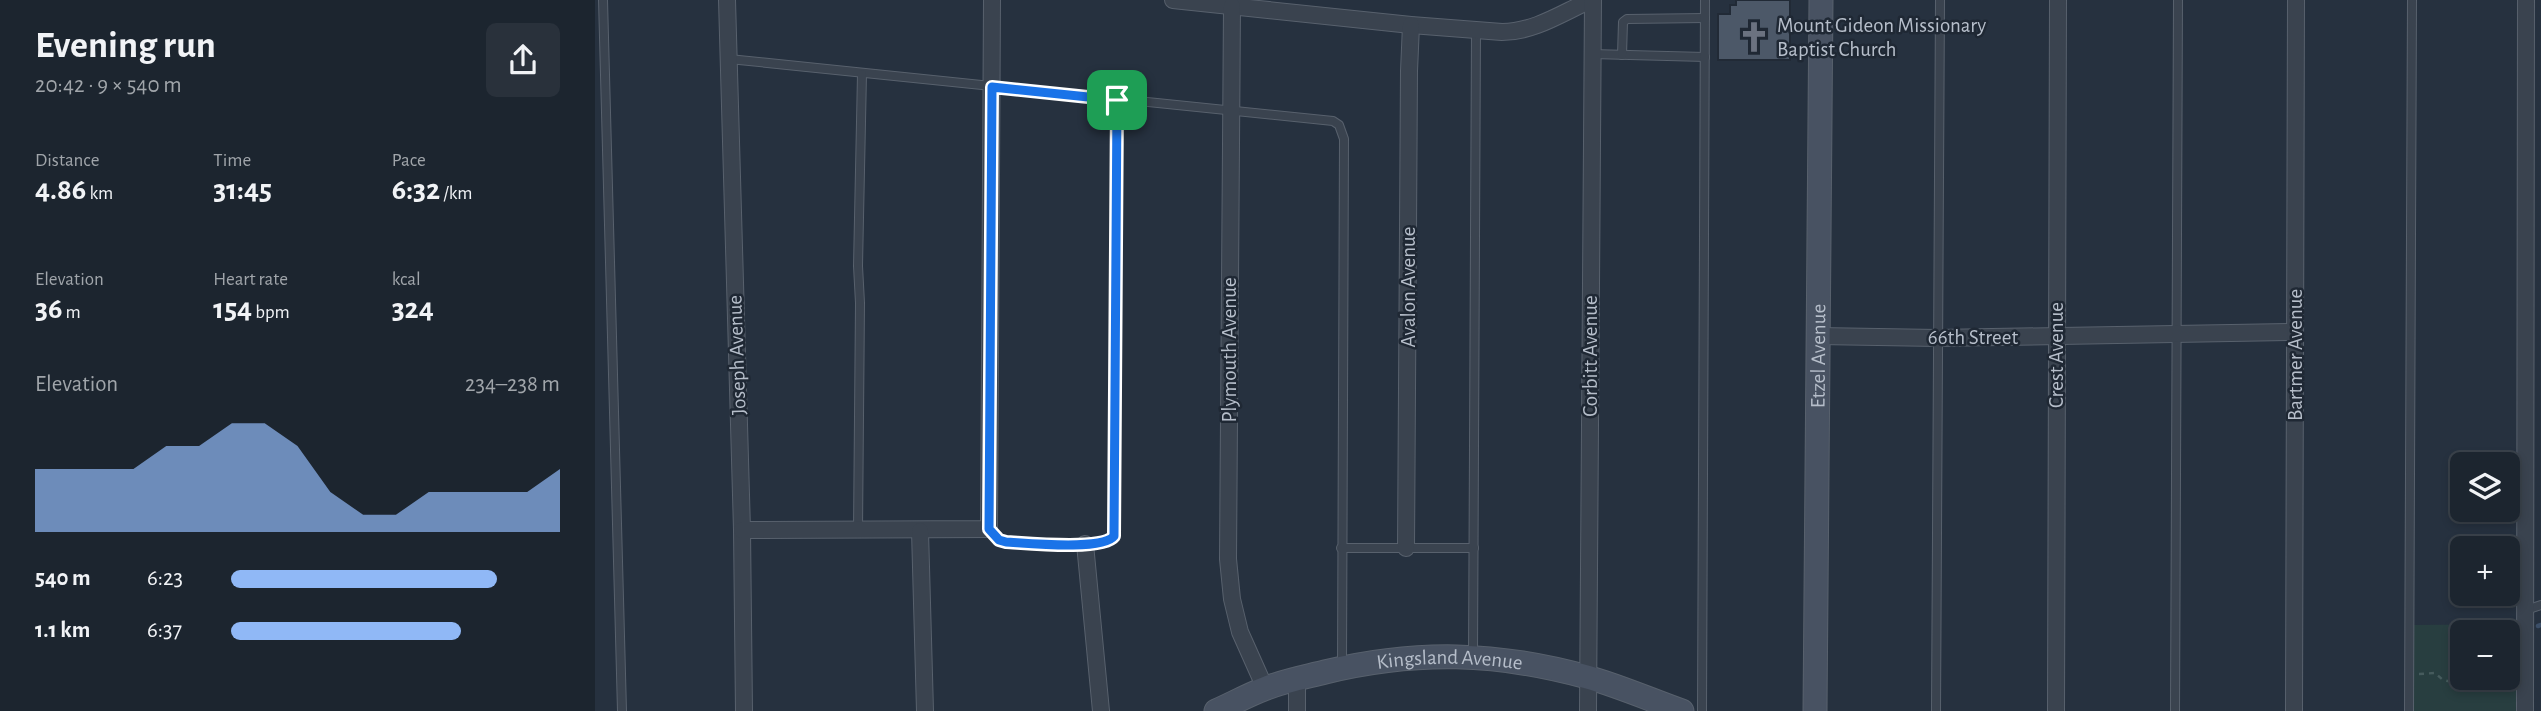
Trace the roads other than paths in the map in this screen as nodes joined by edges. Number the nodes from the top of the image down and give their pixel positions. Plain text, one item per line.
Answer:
1 (603, 0) edge
2 (727, 0) edge
3 (992, 0) edge
4 (1173, 0) edge
5 (1592, 0) edge
6 (1705, 0) edge
7 (1821, 0) edge
8 (1940, 0) edge
9 (2059, 0) edge
10 (2178, 0) edge
11 (2296, 0) edge
12 (2412, 0) edge
13 (2526, 0) edge
14 (1196, 1) edge
15 (1231, 6) junction
16 (1705, 18) junction
17 (1411, 25) junction
18 (1476, 30) junction
19 (1592, 54) junction
20 (1622, 55) junction
21 (1705, 57) junction
22 (729, 59) junction
23 (862, 74) junction
24 (992, 87) junction
25 (1117, 100) junction
26 (1231, 110) junction
27 (2534, 195) edge
28 (2177, 332) junction
29 (2295, 332) junction
30 (1819, 336) junction
31 (2056, 337) junction
32 (1937, 338) junction
33 (989, 529) junction
34 (742, 530) junction
35 (858, 530) junction
36 (920, 531) junction
37 (1085, 544) junction
38 (1341, 548) junction
39 (1406, 548) junction
40 (1474, 548) junction
41 (2533, 608) edge
42 (1473, 656) junction
43 (1342, 668) junction
44 (1588, 677) junction
45 (1297, 679) junction
46 (1265, 688) junction
47 (1644, 705) edge
48 (622, 711) edge
49 (744, 711) edge
50 (925, 711) edge
51 (1101, 711) edge
52 (1216, 711) edge
53 (1297, 711) edge
54 (1588, 711) edge
55 (1682, 711) edge
56 (1702, 711) edge
57 (1815, 711) edge
58 (1936, 711) edge
59 (2056, 711) edge
60 (2175, 711) edge
61 (2294, 711) edge
62 (2409, 711) edge
63 (2525, 711) edge

1 - 48 lane
2 - 22 street, Joseph Avenue
3 - 24 street
4 - 14 street
5 - 18 street
5 - 19 street, Corbitt Avenue
6 - 16 lane
7 - 30 street, Etzel Avenue
8 - 32 lane
9 - 31 street, Crest Avenue
10 - 28 lane
11 - 29 street, Bartmer Avenue
12 - 62 lane
13 - 27 street
14 - 15 street
15 - 17 street
15 - 26 street, Plymouth Avenue
16 - 20 lane
16 - 21 lane
17 - 18 street
17 - 39 street, Avalon Avenue
18 - 40 lane
19 - 20 lane
19 - 44 street, Corbitt Avenue
20 - 21 lane
21 - 56 lane
22 - 23 lane
22 - 34 street, Joseph Avenue
23 - 24 lane
23 - 35 lane
24 - 25 lane
24 - 33 street
25 - 26 lane
25 - 37 lane
26 - 38 lane
26 - 46 street, Plymouth Avenue
27 - 41 street
28 - 29 street, 66th Street
28 - 31 street, 66th Street
28 - 60 lane
29 - 61 street, Bartmer Avenue
30 - 32 street, 66th Street
30 - 57 street, Etzel Avenue
31 - 32 street, 66th Street
31 - 59 street, Crest Avenue
32 - 58 lane
33 - 36 street
33 - 37 lane
34 - 35 street
34 - 49 street, Joseph Avenue
35 - 36 street
36 - 50 street
37 - 51 street
38 - 39 lane
38 - 43 lane
39 - 40 lane
40 - 42 lane
41 - 63 street
42 - 43 street, Kingsland Avenue
42 - 44 street, Kingsland Avenue
43 - 45 street, Kingsland Avenue
44 - 47 street, Kingsland Avenue
44 - 54 street, Corbitt Avenue
45 - 46 street, Kingsland Avenue
45 - 53 street
46 - 52 street, Kingsland Avenue
47 - 55 street, Kingsland Avenue

